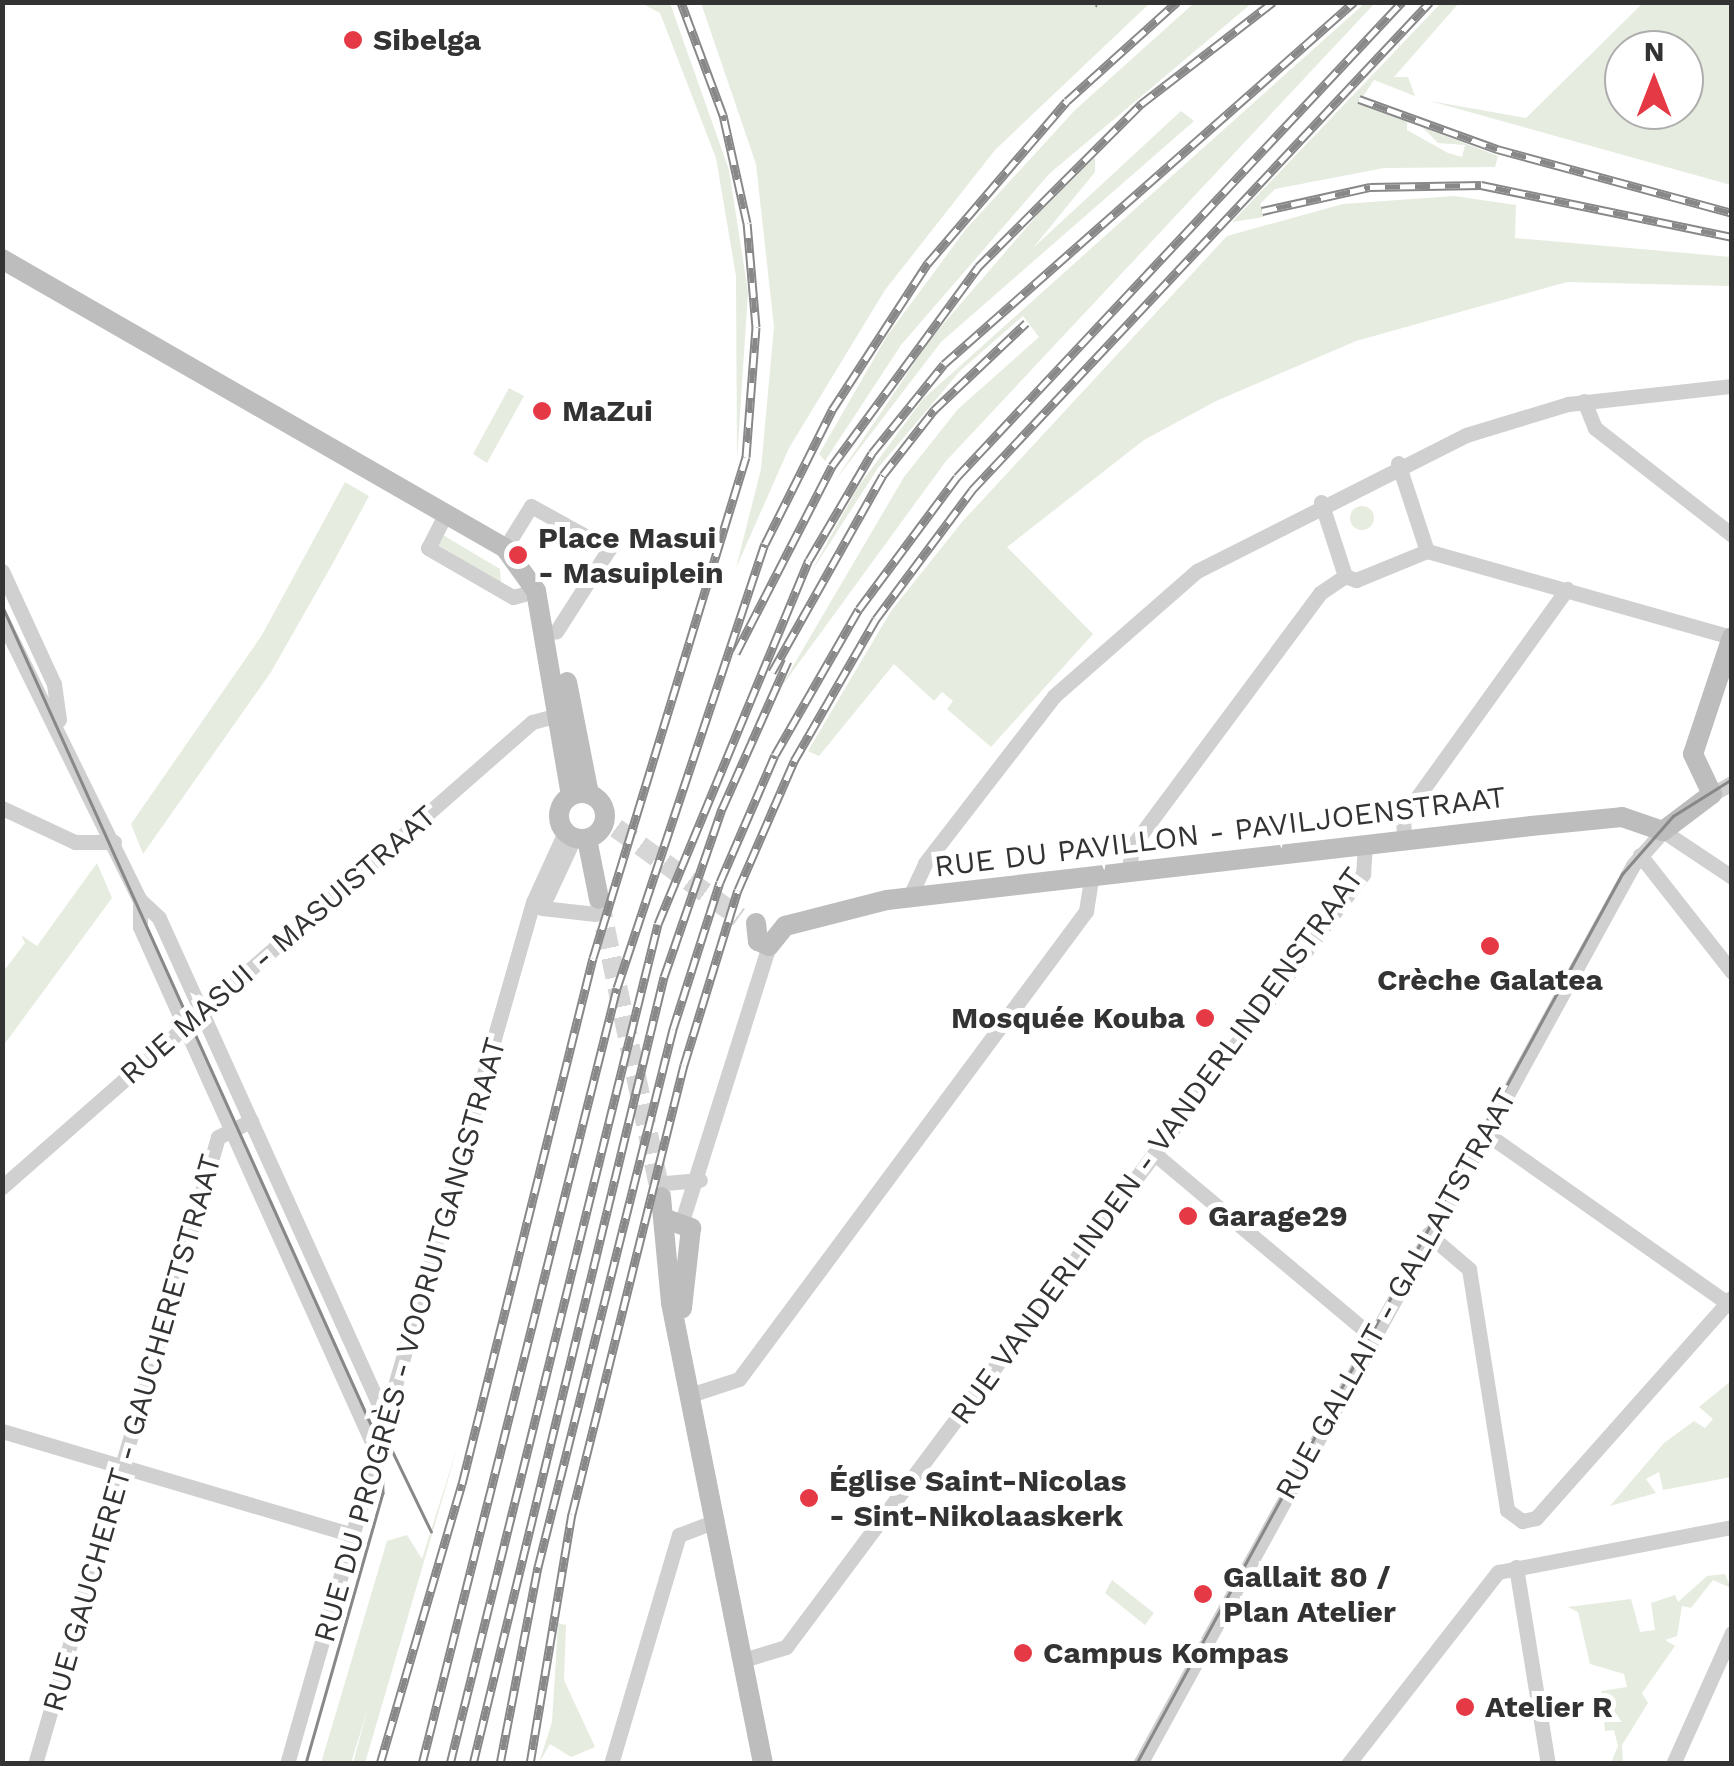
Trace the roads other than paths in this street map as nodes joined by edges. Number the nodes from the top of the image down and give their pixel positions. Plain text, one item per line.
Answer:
1 (2, 259) edge
2 (2, 272) edge
3 (145, 346) junction
4 (1732, 386) edge
5 (1584, 401) junction
6 (1398, 463) junction
7 (1321, 502) junction
8 (446, 512) junction
9 (1732, 535) edge
10 (505, 548) junction
11 (1428, 551) junction
12 (2, 571) edge
13 (1345, 576) junction
14 (1567, 589) junction
15 (536, 592) junction
16 (2, 620) edge
17 (556, 632) junction
18 (1731, 637) edge
19 (560, 715) junction
20 (60, 722) junction
21 (577, 730) junction
22 (1732, 783) edge
23 (1712, 794) junction
24 (580, 795) junction
25 (2, 808) edge
26 (1662, 831) junction
27 (575, 837) junction
28 (114, 842) junction
29 (1404, 842) junction
30 (1365, 846) junction
31 (1640, 855) junction
32 (1128, 873) junction
33 (1732, 877) edge
34 (1091, 878) junction
35 (909, 898) junction
36 (140, 900) junction
37 (597, 906) joint
38 (538, 913) junction
39 (786, 926) junction
40 (769, 946) junction
41 (1732, 972) edge
42 (202, 1010) junction
43 (186, 1027) junction
44 (251, 1121) junction
45 (232, 1131) junction
46 (1484, 1132) junction
47 (1156, 1155) junction
48 (700, 1180) junction
49 (2, 1187) edge
50 (663, 1190) joint
51 (675, 1219) junction
52 (1428, 1234) junction
53 (1730, 1302) edge
54 (1373, 1336) junction
55 (693, 1394) junction
56 (386, 1420) junction
57 (2, 1431) edge
58 (377, 1453) junction
59 (122, 1465) junction
60 (716, 1521) junction
61 (1732, 1528) edge
62 (353, 1535) junction
63 (1516, 1567) junction
64 (1732, 1633) edge
65 (744, 1660) junction
66 (35, 1764) edge
67 (287, 1764) edge
68 (611, 1764) edge
69 (763, 1764) edge
70 (1140, 1764) edge
71 (1348, 1764) edge
72 (1548, 1764) edge
73 (1672, 1764) edge

1 - 3 main road
2 - 3 main road
3 - 8 main road
4 - 5 street
5 - 6 street
5 - 9 street
6 - 7 street
6 - 11 street
7 - 13 street
7 - 35 street
8 - 10 main road
8 - 15 street
10 - 15 main road
10 - 17 street
11 - 13 street
11 - 14 street
12 - 20 street
13 - 32 street
14 - 18 street
14 - 29 street
15 - 17 main road
15 - 19 main road
16 - 20 street
17 - 21 main road
18 - 23 main road
19 - 21 main road
19 - 24 main road
19 - 42 street, RUE MASUI - MASUISTRAAT
20 - 28 street
21 - 24 main road
22 - 23 street
23 - 26 main road
24 - 27 main road
24 - 27 main road
25 - 28 street
26 - 29 main road, RUE DU PAVILLON - PAVILJOENSTRAAT
26 - 31 street, RUE GALLAIT - GALLAITSTRAAT
26 - 33 street
27 - 37 main road
27 - 38 street, RUE DU PROGRÈS - VOORUITGANGSTRAAT
28 - 36 street
29 - 30 main road, RUE DU PAVILLON - PAVILJOENSTRAAT
30 - 32 main road, RUE DU PAVILLON - PAVILJOENSTRAAT
30 - 47 street, RUE VANDERLINDEN - VANDERLINDENSTRAAT
31 - 41 street
31 - 46 street, RUE GALLAIT - GALLAITSTRAAT
32 - 34 main road, RUE DU PAVILLON - PAVILJOENSTRAAT
34 - 35 main road, RUE DU PAVILLON - PAVILJOENSTRAAT
34 - 55 street
35 - 39 main road, RUE DU PAVILLON - PAVILJOENSTRAAT
36 - 42 street
36 - 43 street
37 - 38 street
38 - 56 street, RUE DU PROGRÈS - VOORUITGANGSTRAAT
39 - 40 main road
39 - 40 main road, RUE DU PAVILLON - PAVILJOENSTRAAT
40 - 48 street
42 - 43 street, RUE MASUI - MASUISTRAAT
42 - 44 street
43 - 45 street
43 - 49 street, RUE MASUI - MASUISTRAAT
44 - 45 street, RUE GAUCHERET - GAUCHERETSTRAAT
44 - 56 street
45 - 58 street
45 - 59 street, RUE GAUCHERET - GAUCHERETSTRAAT
46 - 52 street, RUE GALLAIT - GALLAITSTRAAT
46 - 53 street
47 - 54 street
47 - 65 street, RUE VANDERLINDEN - VANDERLINDENSTRAAT
48 - 50 street
48 - 51 street
50 - 51 main road
51 - 55 main road
52 - 53 street
52 - 54 street, RUE GALLAIT - GALLAITSTRAAT
54 - 70 street, RUE GALLAIT - GALLAITSTRAAT
55 - 60 main road
56 - 58 street, RUE DU PROGRÈS - VOORUITGANGSTRAAT
57 - 59 street
58 - 62 street, RUE DU PROGRÈS - VOORUITGANGSTRAAT
59 - 62 street
59 - 66 street, RUE GAUCHERET - GAUCHERETSTRAAT
60 - 65 main road
60 - 68 street
61 - 63 street
62 - 67 street, RUE DU PROGRÈS - VOORUITGANGSTRAAT
63 - 71 street
63 - 72 street
64 - 73 street
65 - 69 main road

